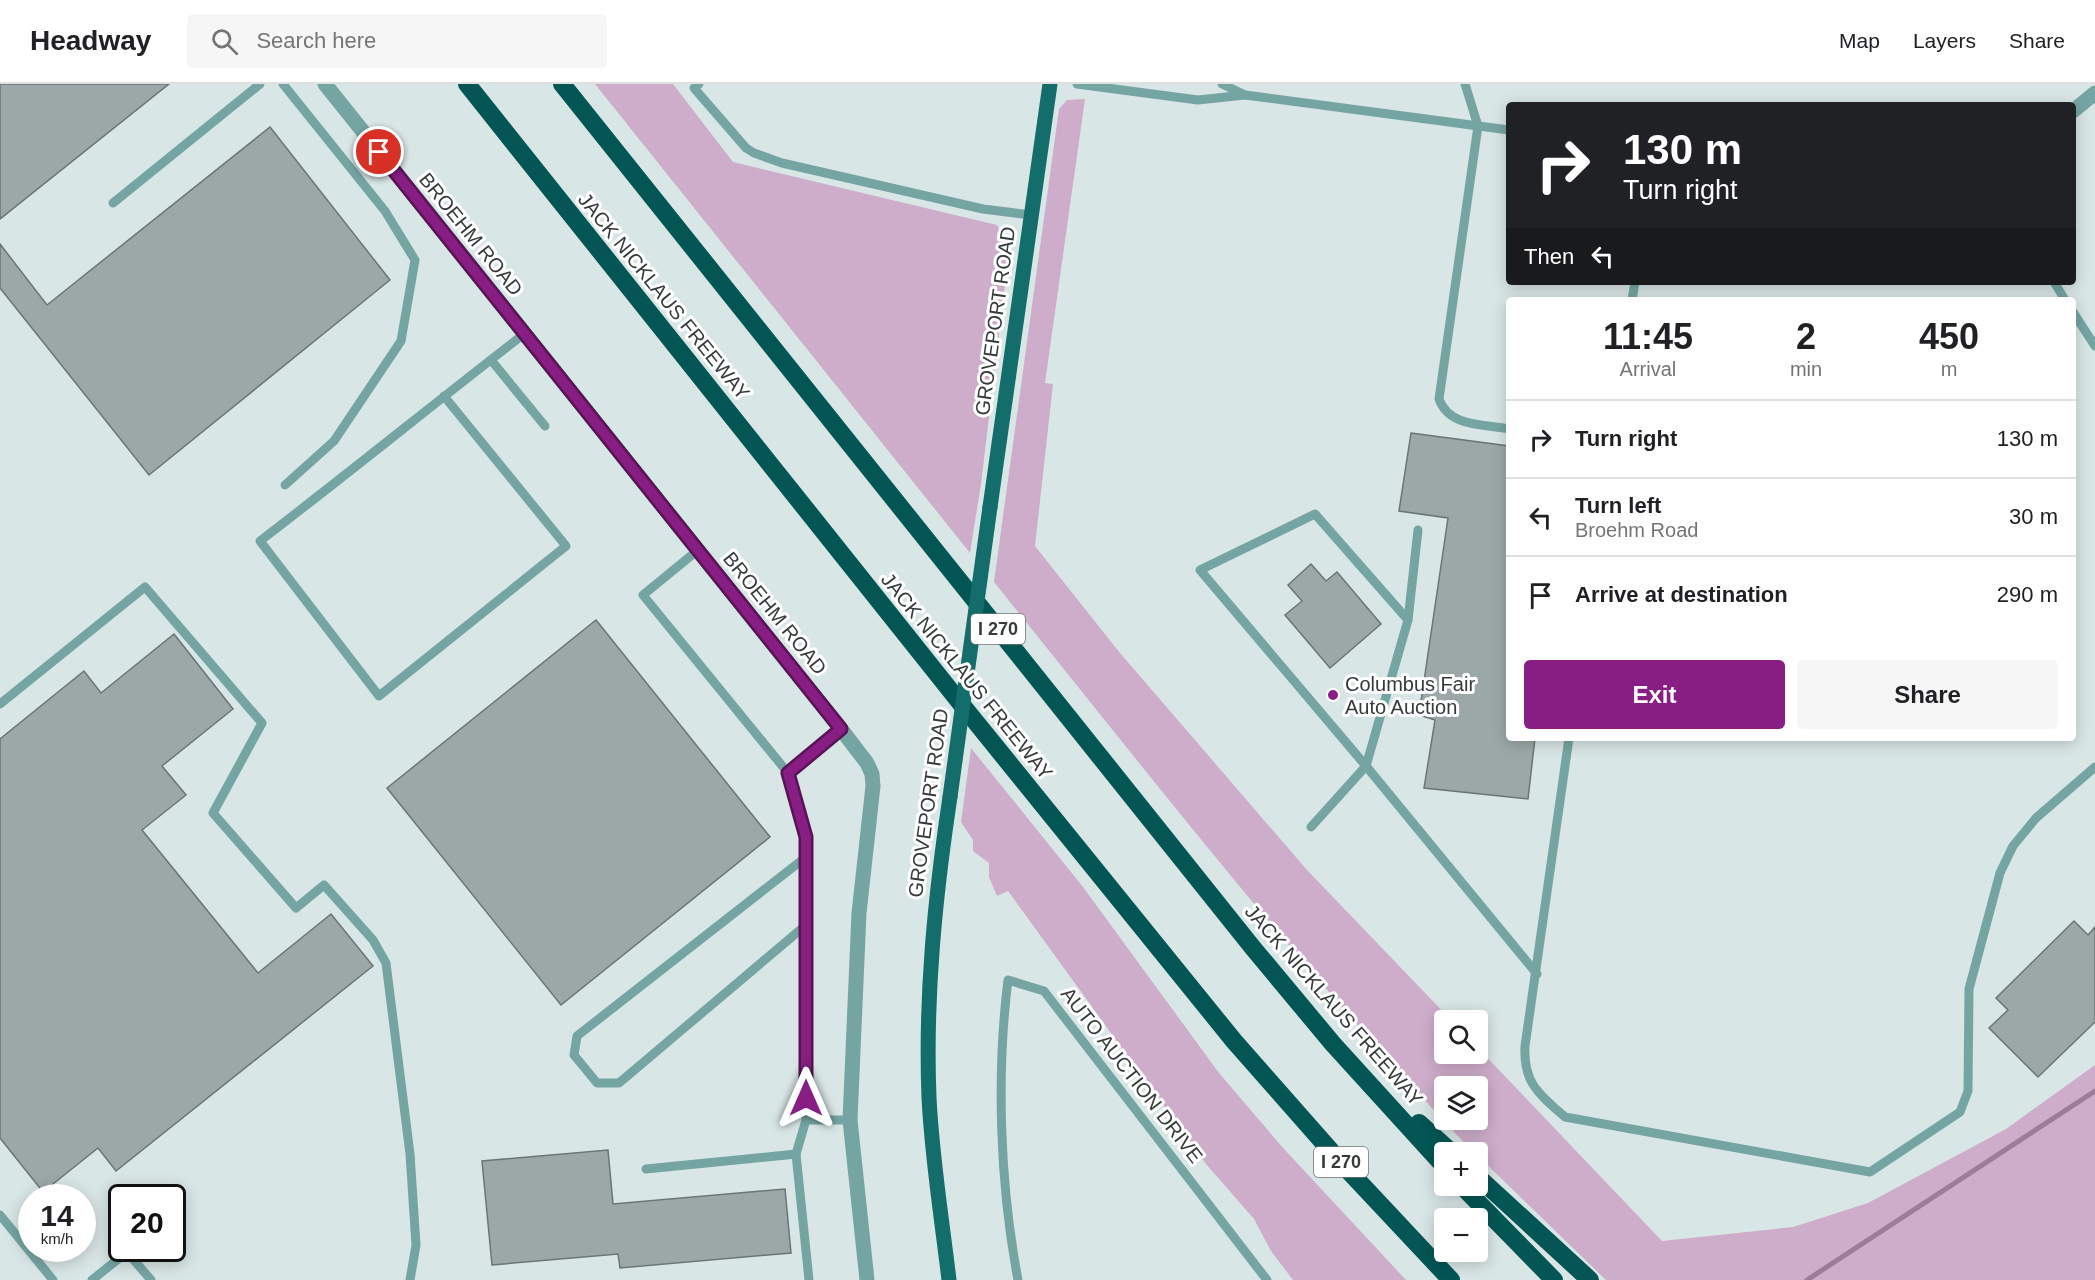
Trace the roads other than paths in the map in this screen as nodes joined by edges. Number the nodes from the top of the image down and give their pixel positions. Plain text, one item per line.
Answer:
1 (260, 84) edge
2 (283, 84) edge
3 (325, 84) edge
4 (467, 84) edge
5 (562, 84) edge
6 (1050, 84) edge
7 (1077, 84) edge
8 (1157, 84) edge
9 (1222, 84) edge
10 (1465, 84) edge
11 (695, 85) edge
12 (2095, 93) edge
13 (1156, 95) junction
14 (1245, 95) junction
15 (2076, 109) edge
16 (1478, 126) junction
17 (1506, 130) edge
18 (113, 203) dead end
19 (1031, 215) junction
20 (2076, 317) edge
21 (524, 334) junction
22 (2095, 346) edge
23 (491, 360) junction
24 (444, 396) junction
25 (545, 426) dead end
26 (1506, 429) edge
27 (285, 485) dead end
28 (1418, 530) dead end
29 (698, 550) junction
30 (1408, 620) junction
31 (0, 704) edge
32 (841, 729) junction
33 (1569, 741) edge
34 (1366, 766) junction
35 (2095, 767) edge
36 (788, 773) junction
37 (1311, 827) dead end
38 (806, 857) junction
39 (806, 925) junction
40 (1537, 974) junction
41 (1333, 1044) junction
42 (806, 1120) junction
43 (850, 1120) junction
44 (1440, 1142) edge
45 (796, 1154) junction
46 (1434, 1155) edge
47 (646, 1169) dead end
48 (1488, 1186) edge
49 (1472, 1196) edge
50 (0, 1215) edge
51 (97, 1278) edge
52 (53, 1280) edge
53 (151, 1280) edge
54 (410, 1280) edge
55 (809, 1280) edge
56 (867, 1280) edge
57 (949, 1280) edge
58 (1018, 1280) edge
59 (1268, 1280) edge
60 (1451, 1280) edge
61 (1554, 1280) edge
62 (1590, 1280) edge

1 - 18 lane
2 - 27 lane
3 - 21 street, BROEHM ROAD
4 - 60 highway, JACK NICKLAUS FREEWAY / I 270
5 - 41 highway, JACK NICKLAUS FREEWAY / I 270
6 - 19 main road, GROVEPORT ROAD
7 - 13 lane
8 - 13 lane
9 - 14 lane
10 - 16 lane
11 - 19 lane
12 - 15 street
13 - 14 lane
14 - 16 lane
16 - 17 lane
16 - 26 lane
19 - 57 main road, GROVEPORT ROAD, bridge
20 - 22 lane
21 - 23 lane
21 - 29 street, BROEHM ROAD
23 - 24 lane
23 - 25 lane
24 - 24 lane
28 - 30 lane
29 - 32 street, BROEHM ROAD
29 - 36 lane
30 - 34 lane
30 - 34 lane
31 - 54 lane
32 - 36 lane
32 - 43 street, BROEHM ROAD
33 - 40 lane
34 - 37 lane
34 - 40 lane
35 - 40 lane
36 - 38 lane
38 - 39 lane
38 - 39 lane
39 - 42 lane
41 - 44 highway
41 - 46 highway, JACK NICKLAUS FREEWAY / I 270
42 - 43 lane
42 - 45 lane
43 - 56 street, BROEHM ROAD
45 - 47 lane
45 - 55 lane
48 - 62 highway
49 - 61 highway
50 - 52 lane
51 - 53 lane
58 - 59 lane, AUTO AUCTION DRIVE

